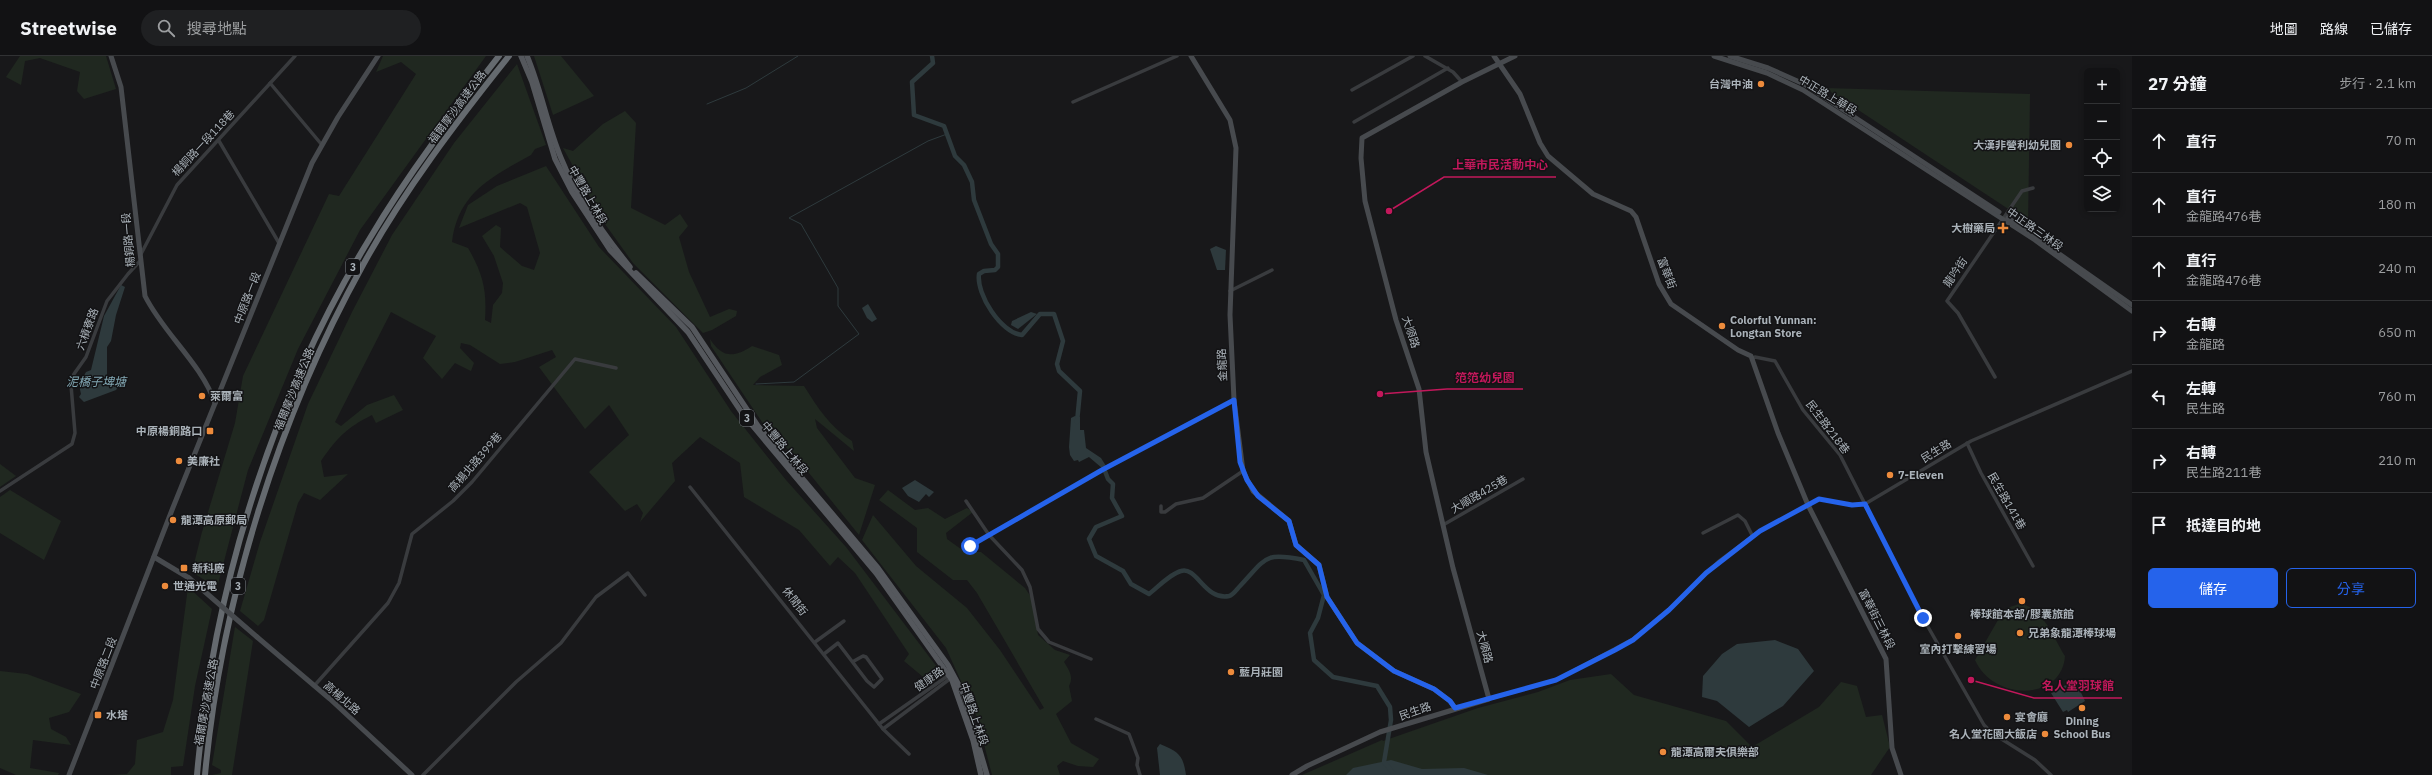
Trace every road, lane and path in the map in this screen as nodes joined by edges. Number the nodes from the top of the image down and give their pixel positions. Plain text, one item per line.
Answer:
1 (111, 56) edge
2 (295, 56) edge
3 (378, 56) edge
4 (498, 56) edge
5 (521, 56) edge
6 (528, 56) edge
7 (1177, 56) edge
8 (1413, 56) edge
9 (1425, 56) edge
10 (1494, 56) edge
11 (1515, 56) edge
12 (1714, 56) edge
13 (1730, 56) edge
14 (1194, 57) edge
15 (508, 58) edge
16 (1499, 64) junction
17 (1448, 68) junction
18 (1462, 82) junction
19 (270, 83) junction
20 (1352, 90) dead end
21 (1073, 102) dead end
22 (1354, 122) dead end
23 (218, 141) junction
24 (322, 145) junction
25 (1924, 163) joint
26 (1923, 169) joint
27 (2033, 188) dead end
28 (2004, 217) junction
29 (279, 243) junction
30 (140, 254) junction
31 (140, 261) junction
32 (1272, 270) dead end
33 (1229, 291) junction
34 (2132, 305) edge
35 (2132, 311) edge
36 (1752, 359) junction
37 (616, 368) dead end
38 (2132, 371) edge
39 (1995, 377) dead end
40 (1234, 400) junction
41 (215, 403) junction
42 (1967, 444) junction
43 (1243, 472) junction
44 (1523, 479) dead end
45 (690, 487) dead end
46 (0, 491) edge
47 (966, 501) dead end
48 (1865, 504) junction
49 (1808, 505) junction
50 (1161, 506) dead end
51 (1443, 524) junction
52 (1703, 533) dead end
53 (989, 535) junction
54 (1753, 537) junction
55 (970, 546) dead end
56 (154, 557) junction
57 (2033, 566) dead end
58 (645, 595) dead end
59 (844, 622) dead end
60 (815, 642) junction
61 (824, 654) junction
62 (1091, 659) dead end
63 (854, 661) junction
64 (951, 675) junction
65 (314, 686) junction
66 (1489, 699) junction
67 (1455, 708) junction
68 (203, 718) junction
69 (1096, 719) dead end
70 (879, 724) junction
71 (883, 728) junction
72 (978, 750) junction
73 (909, 754) dead end
74 (69, 775) edge
75 (193, 775) edge
76 (197, 775) edge
77 (205, 775) edge
78 (412, 775) edge
79 (423, 775) edge
80 (981, 775) edge
81 (987, 775) edge
82 (1140, 775) edge
83 (1292, 775) edge
84 (1901, 775) edge
85 (2051, 775) edge

1 - 30 street, 楊銅路一段
2 - 19 street, 楊銅路一段118巷
3 - 24 street, 中原路一段
4 - 68 highway, 福爾摩沙高速公路 / 3
5 - 64 main road, 中豐路上林段 / 3
6 - 64 main road, 中豐路上林段 / 3
7 - 21 street
8 - 20 street
9 - 17 street
10 - 16 street, 富華街
11 - 16 street, 大順路
12 - 26 street, 中正路上華段
13 - 25 street, 中正路上華段
14 - 33 street, 金龍路
15 - 77 highway, 福爾摩沙高速公路 / 3
16 - 18 street, 大順路
16 - 36 street, 富華街
17 - 18 street
17 - 22 street
18 - 51 street, 大順路
19 - 23 street, 楊銅路一段118巷
19 - 24 street
23 - 29 street
23 - 30 street, 楊銅路一段118巷
24 - 29 street, 中原路一段
25 - 28 street, 中正路三林段
26 - 28 street, 中正路三林段
27 - 28 street
28 - 34 street, 中正路三林段
28 - 35 street, 中正路三林段
28 - 39 street, 龍吟街
29 - 41 street, 中原路一段
30 - 31 street, 楊銅路一段
31 - 41 street, 楊銅路一段
31 - 46 street, 六槓寮路
32 - 33 street
33 - 40 street, 金龍路
36 - 48 street, 民生路218巷
36 - 49 street
37 - 65 street, 高楊北路399巷
38 - 42 street, 民生路
40 - 43 street, 金龍路
40 - 53 street
41 - 56 street, 中原路一段
42 - 48 street, 民生路
42 - 57 street, 民生路141巷
43 - 50 street
43 - 67 street, 金龍路
44 - 51 street, 大順路425巷
45 - 60 street, 休閒街
47 - 53 street
48 - 49 street, 民生路
48 - 85 street
49 - 54 street, 民生路
49 - 84 street, 富華街三林段
51 - 66 street, 大順路
52 - 54 street
53 - 55 street
53 - 62 street
54 - 66 street, 民生路
56 - 65 street, 高楊北路, bridge
56 - 74 street, 中原路二段
58 - 79 street
59 - 60 street
60 - 61 street, 休閒街
61 - 63 street
61 - 70 street, 休閒街
63 - 63 street
64 - 70 street, 健康路
64 - 71 street, 健康路
64 - 72 main road, 中豐路上林段 / 3
65 - 78 street, 高楊北路
66 - 67 street, 民生路
67 - 83 street, 民生路
68 - 75 highway
68 - 76 highway, 福爾摩沙高速公路 / 3
69 - 82 street
70 - 71 street, 休閒街
71 - 73 street, 休閒街
72 - 80 main road, 中豐路上林段 / 3
72 - 81 main road, 中豐路上林段 / 3

